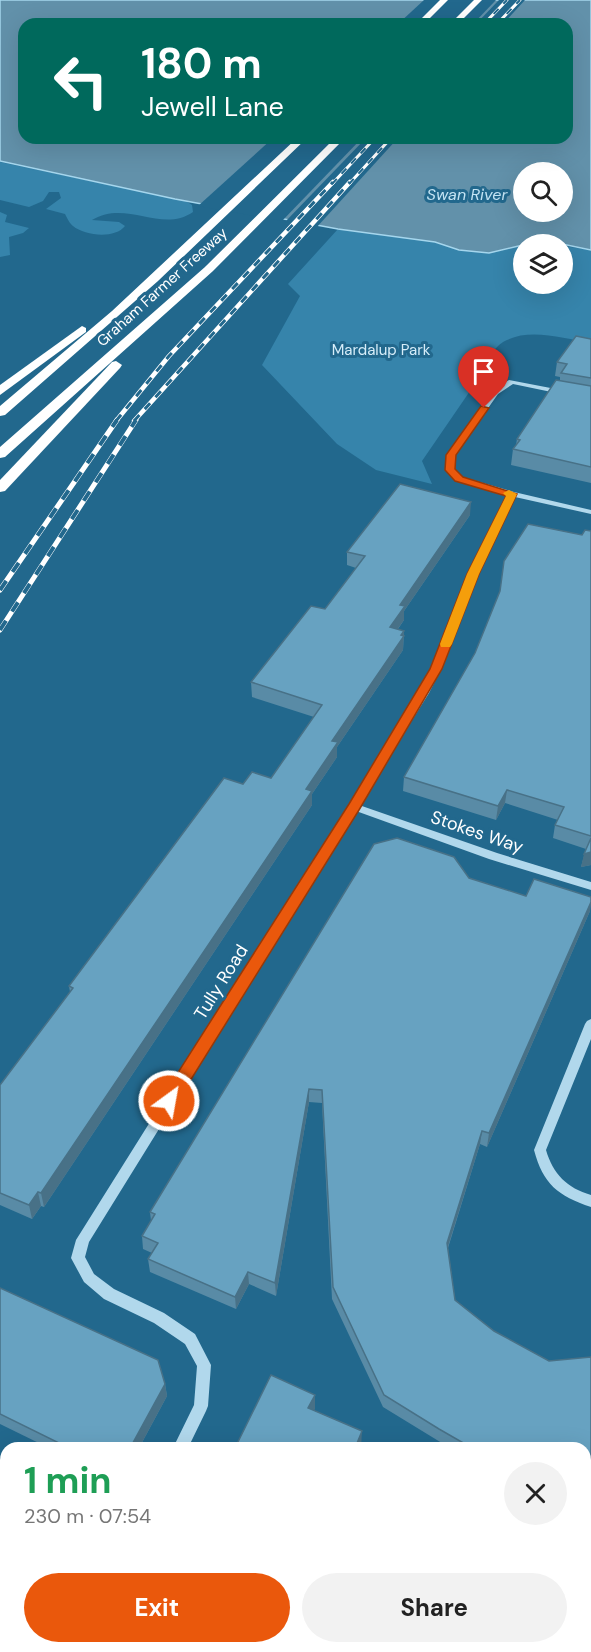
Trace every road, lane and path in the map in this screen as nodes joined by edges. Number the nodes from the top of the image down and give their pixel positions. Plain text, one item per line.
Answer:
1 (444, 0) edge
2 (478, 0) edge
3 (426, 18) edge
4 (460, 18) edge
5 (296, 144) edge
6 (334, 144) edge
7 (172, 263) junction
8 (209, 269) junction
9 (0, 391) edge
10 (573, 395) edge
11 (0, 412) edge
12 (0, 454) edge
13 (0, 488) edge
14 (512, 494) junction
15 (591, 512) edge
16 (354, 807) junction
17 (591, 886) edge
18 (591, 1024) edge
19 (591, 1201) edge
20 (183, 1442) edge

1 - 3 highway
2 - 4 highway
5 - 7 highway, Graham Farmer Freeway
6 - 8 highway, Graham Farmer Freeway
7 - 9 highway
7 - 11 highway, Graham Farmer Freeway
8 - 12 highway, Graham Farmer Freeway
8 - 13 highway
10 - 14 street
14 - 15 street
14 - 16 street, Tully Road
16 - 17 street, Stokes Way
16 - 20 street, Tully Road
18 - 19 street

